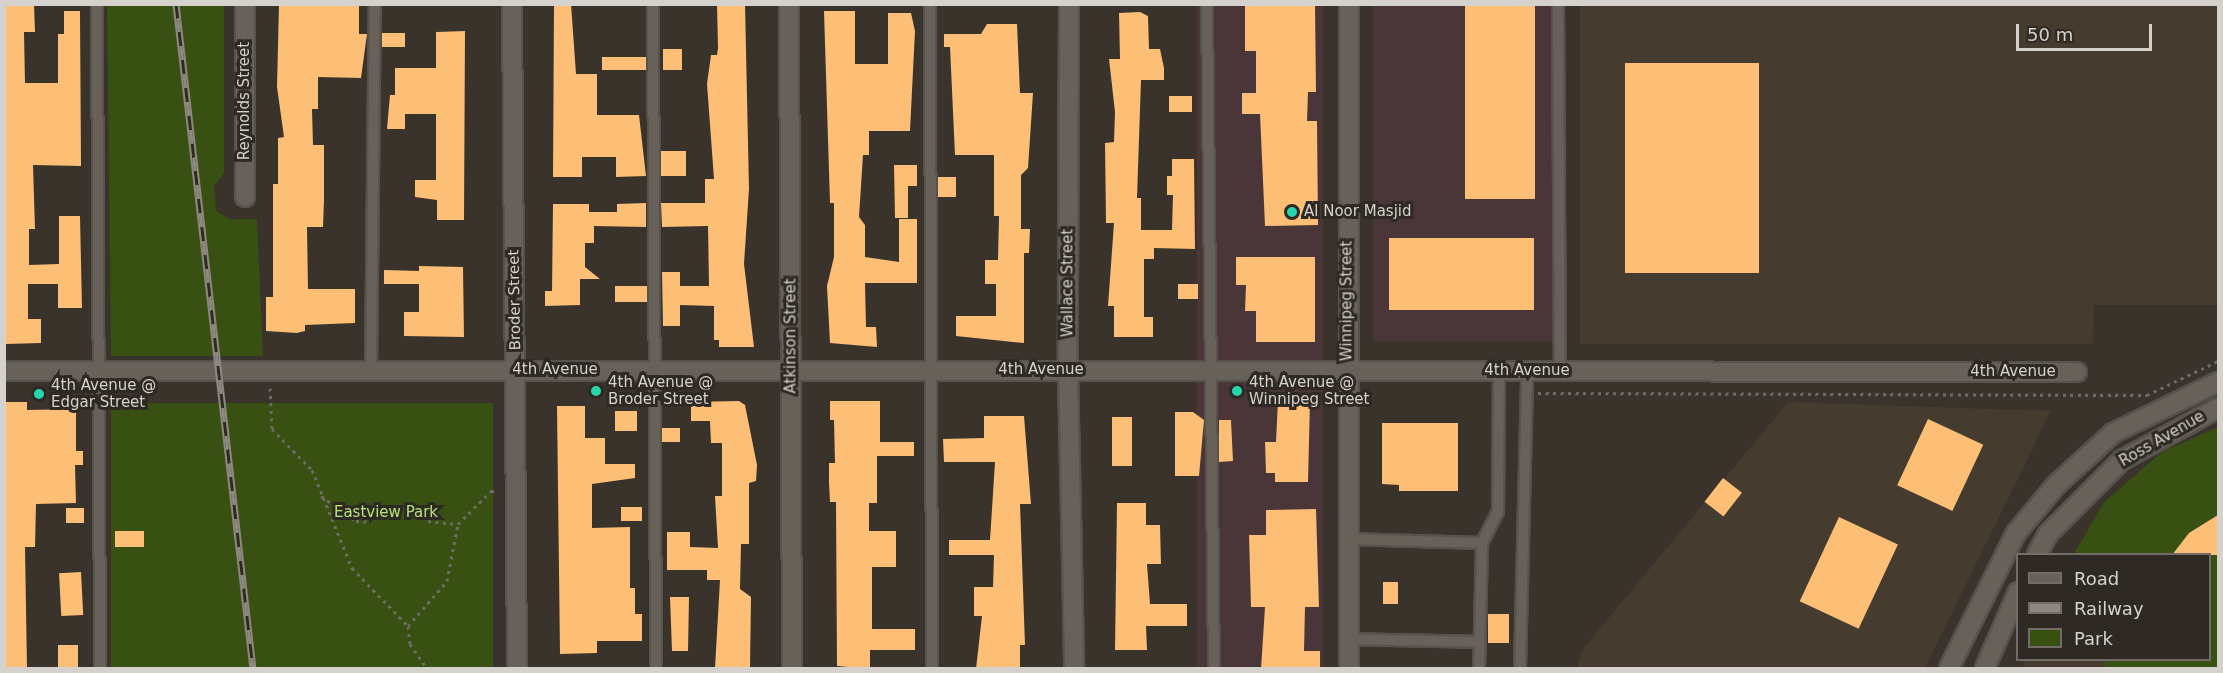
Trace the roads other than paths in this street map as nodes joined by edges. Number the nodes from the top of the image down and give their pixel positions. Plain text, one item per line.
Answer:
1 (98, 4) edge
2 (245, 4) edge
3 (375, 4) edge
4 (512, 4) edge
5 (653, 4) edge
6 (789, 4) edge
7 (930, 4) edge
8 (1070, 4) edge
9 (1208, 4) edge
10 (1349, 4) edge
11 (1558, 4) edge
12 (245, 197) dead end
13 (371, 370) junction
14 (516, 370) junction
15 (656, 370) junction
16 (791, 370) junction
17 (928, 370) junction
18 (1210, 370) junction
19 (4, 371) edge
20 (99, 371) junction
21 (1068, 371) junction
22 (1346, 371) junction
23 (1499, 371) junction
24 (1527, 371) junction
25 (1560, 372) junction
26 (2077, 372) dead end
27 (2218, 382) edge
28 (2218, 408) edge
29 (1348, 539) junction
30 (1482, 543) junction
31 (2038, 553) edge
32 (2016, 597) edge
33 (1349, 639) junction
34 (1480, 642) junction
35 (100, 669) edge
36 (517, 669) edge
37 (656, 669) edge
38 (792, 669) edge
39 (932, 669) edge
40 (1074, 669) edge
41 (1215, 669) edge
42 (1349, 669) edge
43 (1479, 669) edge
44 (1520, 669) edge
45 (1949, 669) edge
46 (1985, 669) edge

1 - 20 lane
2 - 12 street, Reynolds Street
3 - 13 lane
4 - 14 street, Broder Street
5 - 15 lane
6 - 16 street, Atkinson Street
7 - 17 lane
8 - 21 street, Wallace Street
9 - 18 lane
10 - 22 street, Winnipeg Street
11 - 25 lane
13 - 14 street, 4th Avenue
13 - 20 street, 4th Avenue
14 - 15 street, 4th Avenue
14 - 36 street, Broder Street
15 - 16 street, 4th Avenue
15 - 37 lane
16 - 17 street, 4th Avenue
16 - 38 street, Atkinson Street
17 - 21 street, 4th Avenue
17 - 39 lane
18 - 21 street, 4th Avenue
18 - 22 street, 4th Avenue
18 - 41 lane
19 - 20 street, 4th Avenue
20 - 35 lane
21 - 40 street, Wallace Street
22 - 23 street, 4th Avenue
22 - 29 street, Winnipeg Street
23 - 24 street, 4th Avenue
23 - 30 lane
24 - 25 street, 4th Avenue
24 - 44 lane
25 - 26 street, 4th Avenue
27 - 45 street, Ross Avenue
28 - 31 street, Ross Avenue
29 - 30 lane
29 - 33 street, Winnipeg Street
30 - 34 lane
32 - 46 street
33 - 34 lane
33 - 42 street, Winnipeg Street
34 - 43 lane

